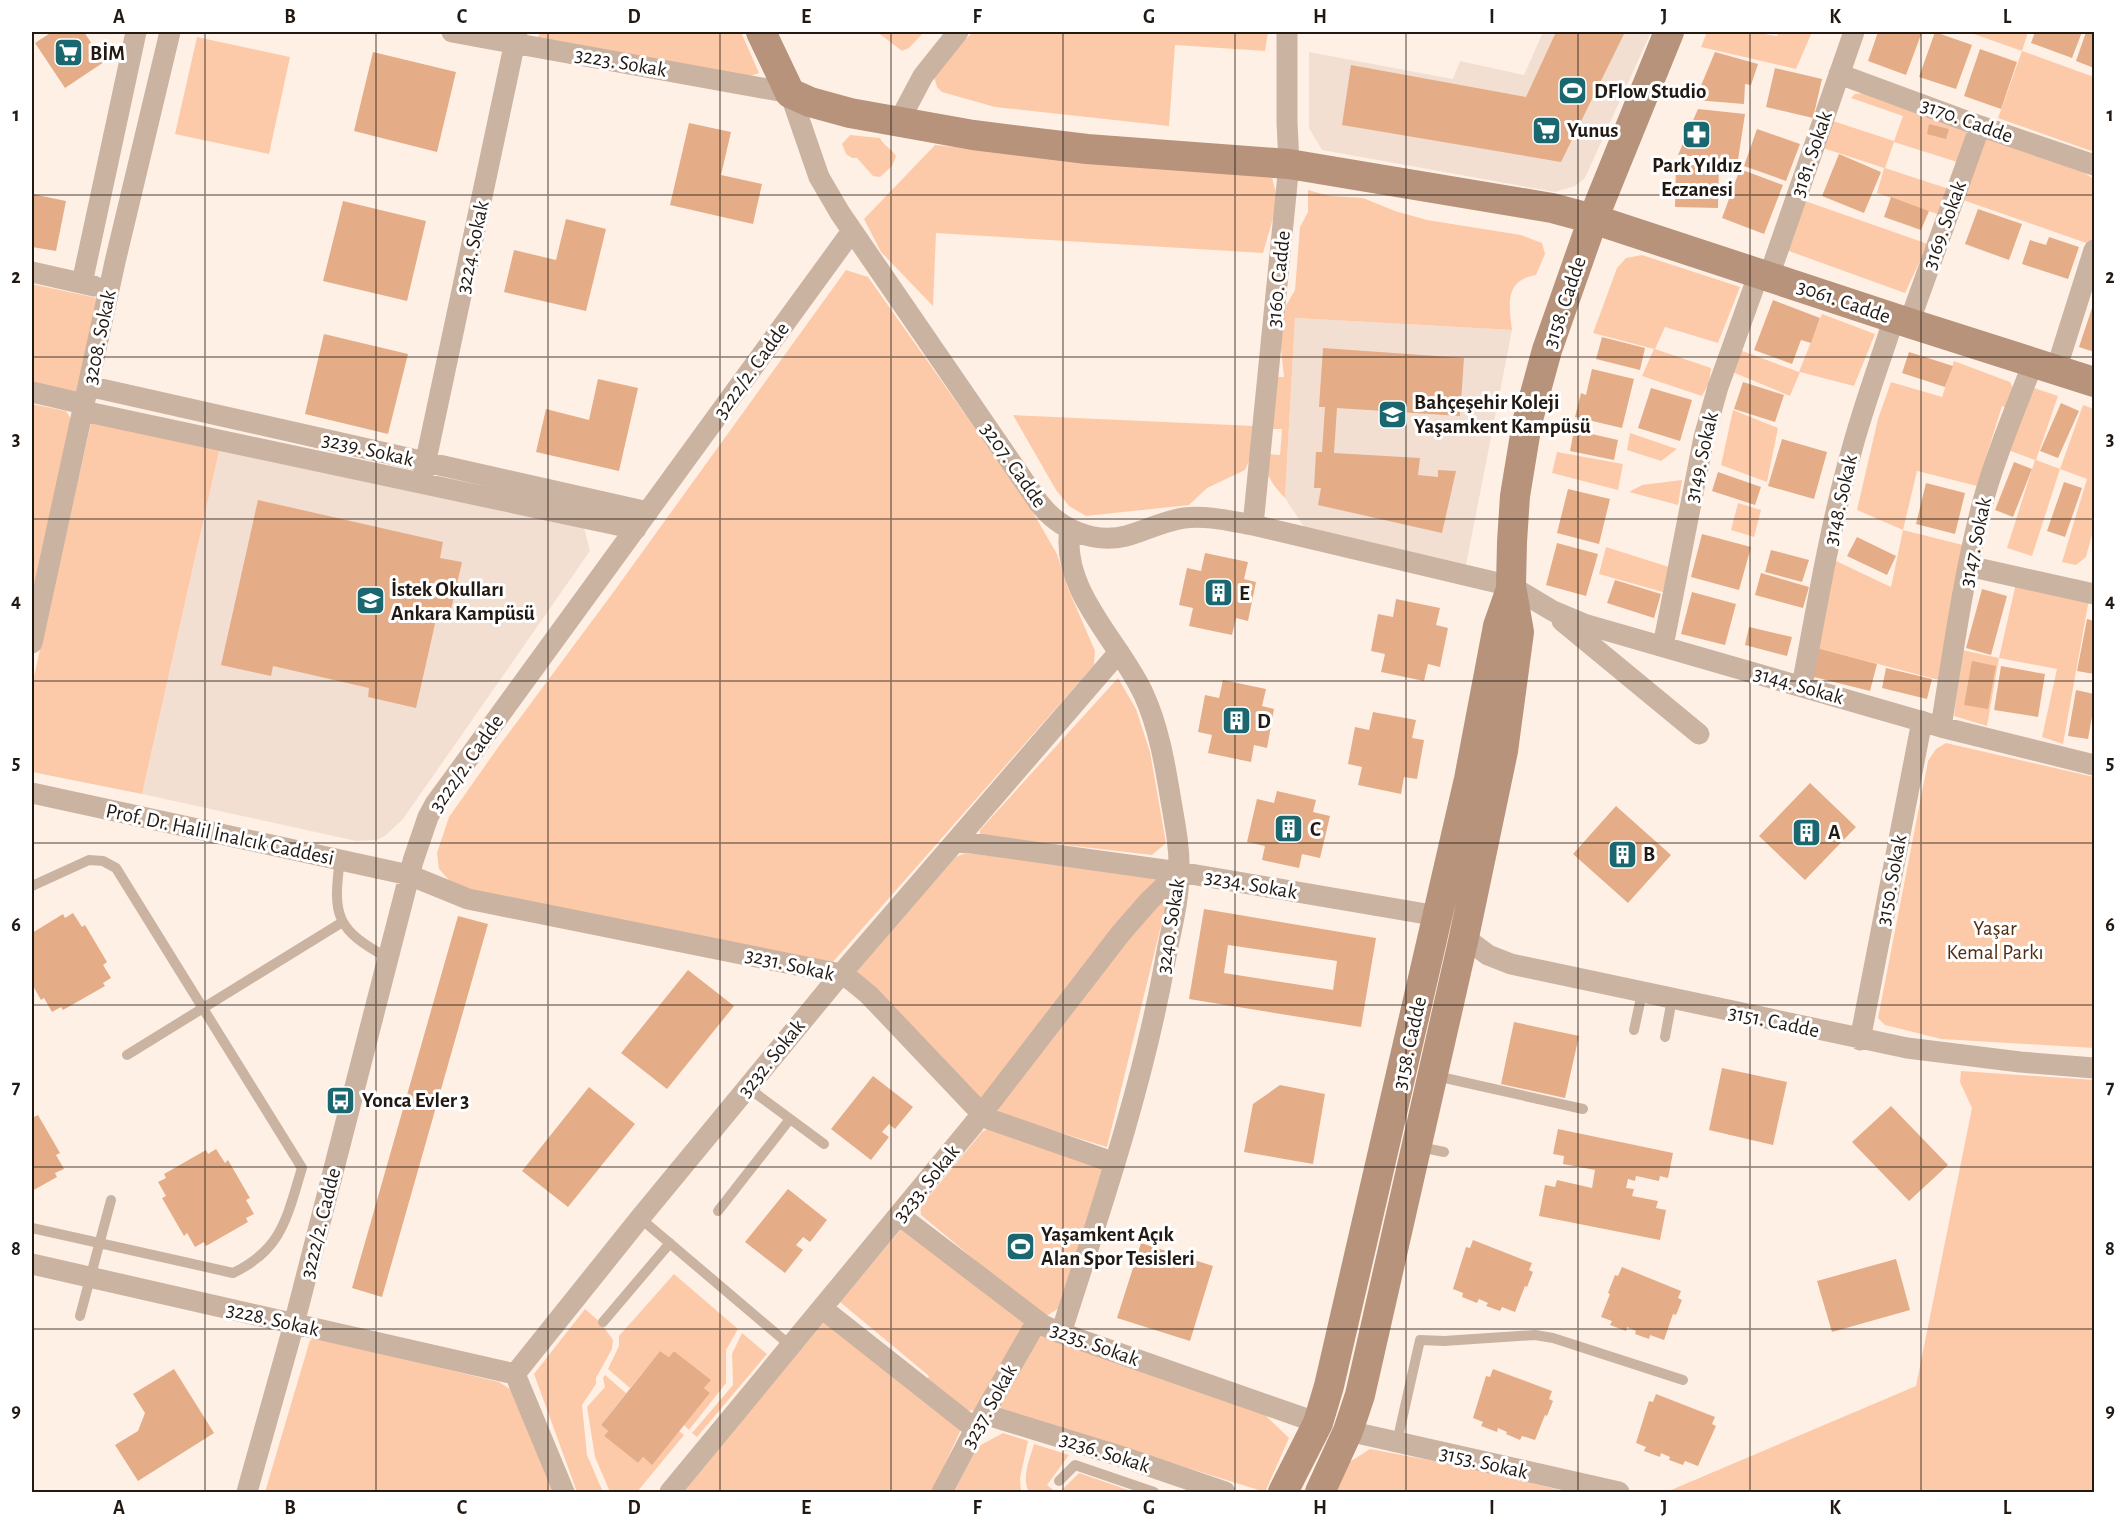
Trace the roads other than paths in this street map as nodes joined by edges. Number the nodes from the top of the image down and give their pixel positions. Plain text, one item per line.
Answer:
1 (136, 32) edge
2 (170, 32) edge
3 (452, 32) edge
4 (761, 32) edge
5 (958, 32) edge
6 (1287, 32) edge
7 (1669, 32) edge
8 (1854, 32) edge
9 (516, 37) edge
10 (1839, 74) junction
11 (790, 93) junction
12 (898, 123) junction
13 (1980, 126) junction
14 (1289, 164) junction
15 (2094, 165) edge
16 (1593, 219) junction
17 (852, 231) junction
18 (2094, 250) edge
19 (32, 272) edge
20 (1764, 274) junction
21 (82, 283) junction
22 (110, 289) junction
23 (1901, 321) junction
24 (2044, 366) junction
25 (2094, 382) edge
26 (32, 392) edge
27 (85, 401) junction
28 (426, 462) junction
29 (421, 483) junction
30 (642, 521) junction
31 (1253, 525) junction
32 (1070, 529) junction
33 (1968, 566) junction
34 (1511, 586) junction
35 (2094, 594) edge
36 (1543, 606) junction
37 (32, 643) edge
38 (1663, 646) junction
39 (1119, 652) junction
40 (1802, 686) junction
41 (1931, 724) junction
42 (1699, 734) dead end
43 (2094, 765) edge
44 (32, 792) edge
45 (957, 842) junction
46 (340, 860) junction
47 (1179, 872) junction
48 (409, 875) junction
49 (32, 886) edge
50 (1438, 916) junction
51 (341, 922) junction
52 (1464, 938) junction
53 (388, 958) junction
54 (841, 974) junction
55 (1642, 993) junction
56 (1672, 999) junction
57 (203, 1008) junction
58 (1634, 1030) dead end
59 (1665, 1037) dead end
60 (1860, 1040) junction
61 (127, 1055) dead end
62 (2094, 1068) edge
63 (1432, 1075) junction
64 (747, 1088) junction
65 (1583, 1109) dead end
66 (982, 1114) junction
67 (790, 1119) junction
68 (824, 1144) dead end
69 (1115, 1162) junction
70 (111, 1200) dead end
71 (718, 1211) dead end
72 (899, 1215) junction
73 (640, 1218) junction
74 (32, 1228) edge
75 (99, 1243) junction
76 (670, 1243) junction
77 (32, 1264) edge
78 (89, 1278) junction
79 (823, 1309) junction
80 (80, 1316) dead end
81 (603, 1322) dead end
82 (1037, 1322) junction
83 (294, 1324) junction
84 (1061, 1333) junction
85 (792, 1347) junction
86 (515, 1374) junction
87 (1683, 1380) dead end
88 (979, 1421) junction
89 (1318, 1423) junction
90 (1348, 1431) junction
91 (1397, 1442) junction
92 (1059, 1481) dead end
93 (1196, 1487) edge
94 (247, 1492) edge
95 (564, 1492) edge
96 (670, 1492) edge
97 (942, 1492) edge
98 (1154, 1492) edge
99 (1225, 1492) edge
100 (1283, 1492) edge
101 (1320, 1492) edge
102 (1619, 1492) edge

1 - 21 street, 3208. Sokak
2 - 22 street, 3208. Sokak
3 - 9 street, 3223. Sokak
4 - 11 street, 3207. Cadde
5 - 12 street
6 - 14 street, 3160. Cadde
7 - 16 street, 3158. Cadde
8 - 10 street, 3181. Sokak
9 - 11 street, 3223. Sokak
9 - 28 street, 3224. Sokak
10 - 13 street, 3170. Cadde
10 - 20 street, 3181. Sokak
11 - 12 street, 3061. Cadde
11 - 17 street, 3207. Cadde
12 - 14 street, 3061. Cadde
13 - 15 street, 3170. Cadde
13 - 23 street, 3169. Sokak
14 - 16 street, 3061. Cadde
14 - 31 street, 3160. Cadde
16 - 20 street, 3061. Cadde
16 - 34 street, 3158. Cadde
17 - 30 street, 3222/2. Cadde
17 - 32 street, 3207. Cadde
18 - 24 street, 3147. Sokak
19 - 21 street
20 - 23 street, 3061. Cadde
20 - 38 street, 3149. Sokak
21 - 22 street
22 - 27 street, 3208. Sokak
23 - 24 street, 3061. Cadde
23 - 40 street, 3148. Sokak
24 - 25 street, 3061. Cadde
24 - 33 street, 3147. Sokak
26 - 27 street, 3239. Sokak
27 - 28 street, 3239. Sokak
27 - 29 street, 3239. Sokak
27 - 37 street, 3208. Sokak
28 - 29 street, 3224. Sokak
28 - 30 street, 3239. Sokak
29 - 30 street, 3239. Sokak
30 - 48 street, 3222/2. Cadde
31 - 32 street, 3207. Cadde
31 - 34 street, 3207. Cadde
32 - 39 street, 3240. Sokak
33 - 35 street
33 - 41 street, 3147. Sokak
34 - 36 street, 3144. Sokak
34 - 50 street, 3158. Cadde
34 - 52 street, 3158. Cadde
36 - 38 street, 3144. Sokak
36 - 42 street
38 - 40 street, 3144. Sokak
39 - 45 street, 3232. Sokak
39 - 47 street, 3240. Sokak
40 - 41 street, 3144. Sokak
41 - 43 street, 3144. Sokak
41 - 60 street, 3150. Sokak
44 - 46 street, Prof. Dr. Halil İnalcık Caddesi
45 - 47 street, 3234. Sokak
45 - 54 street, 3232. Sokak
46 - 48 street, Prof. Dr. Halil İnalcık Caddesi
46 - 51 lane
47 - 50 street, 3234. Sokak
47 - 66 street, 3233. Sokak
47 - 69 street, 3240. Sokak
48 - 53 street, 3222/2. Cadde
48 - 54 street, 3231. Sokak
49 - 57 lane
50 - 52 street
50 - 89 street, 3158. Cadde
51 - 53 lane
51 - 57 lane
52 - 55 street, 3151. Cadde
52 - 63 street, 3158. Cadde
53 - 83 street, 3222/2. Cadde
54 - 64 street, 3232. Sokak
54 - 66 street, 3231. Sokak
55 - 56 street, 3151. Cadde
55 - 58 lane
56 - 59 lane
56 - 60 street, 3151. Cadde
57 - 61 lane
57 - 75 lane
60 - 62 street, 3151. Cadde
63 - 65 lane
63 - 90 street, 3158. Cadde
64 - 67 lane
64 - 73 street, 3232. Sokak
66 - 69 street, 3231. Sokak
66 - 72 street, 3233. Sokak
67 - 68 lane
67 - 71 lane
69 - 84 street, 3240. Sokak
70 - 75 lane
72 - 79 street, 3233. Sokak
72 - 82 street, 3235. Sokak
73 - 76 lane
73 - 86 street, 3232. Sokak
74 - 75 lane
75 - 78 lane
76 - 81 lane
76 - 85 lane
77 - 78 street, 3228. Sokak
78 - 80 lane
78 - 83 street, 3228. Sokak
79 - 85 street, 3233. Sokak
79 - 88 street, 3236. Sokak
82 - 84 street, 3235. Sokak
82 - 88 street, 3237. Sokak
83 - 86 street, 3228. Sokak
83 - 94 street, 3222/2. Cadde
84 - 89 street, 3235. Sokak
85 - 96 street, 3233. Sokak
86 - 95 street
87 - 91 lane
88 - 93 street, 3236. Sokak
88 - 97 street, 3237. Sokak
89 - 90 street
89 - 100 street, 3158. Cadde
90 - 91 street, 3153. Sokak
90 - 101 street, 3158. Cadde
91 - 102 street, 3153. Sokak
92 - 98 lane
93 - 99 street, 3236. Sokak

